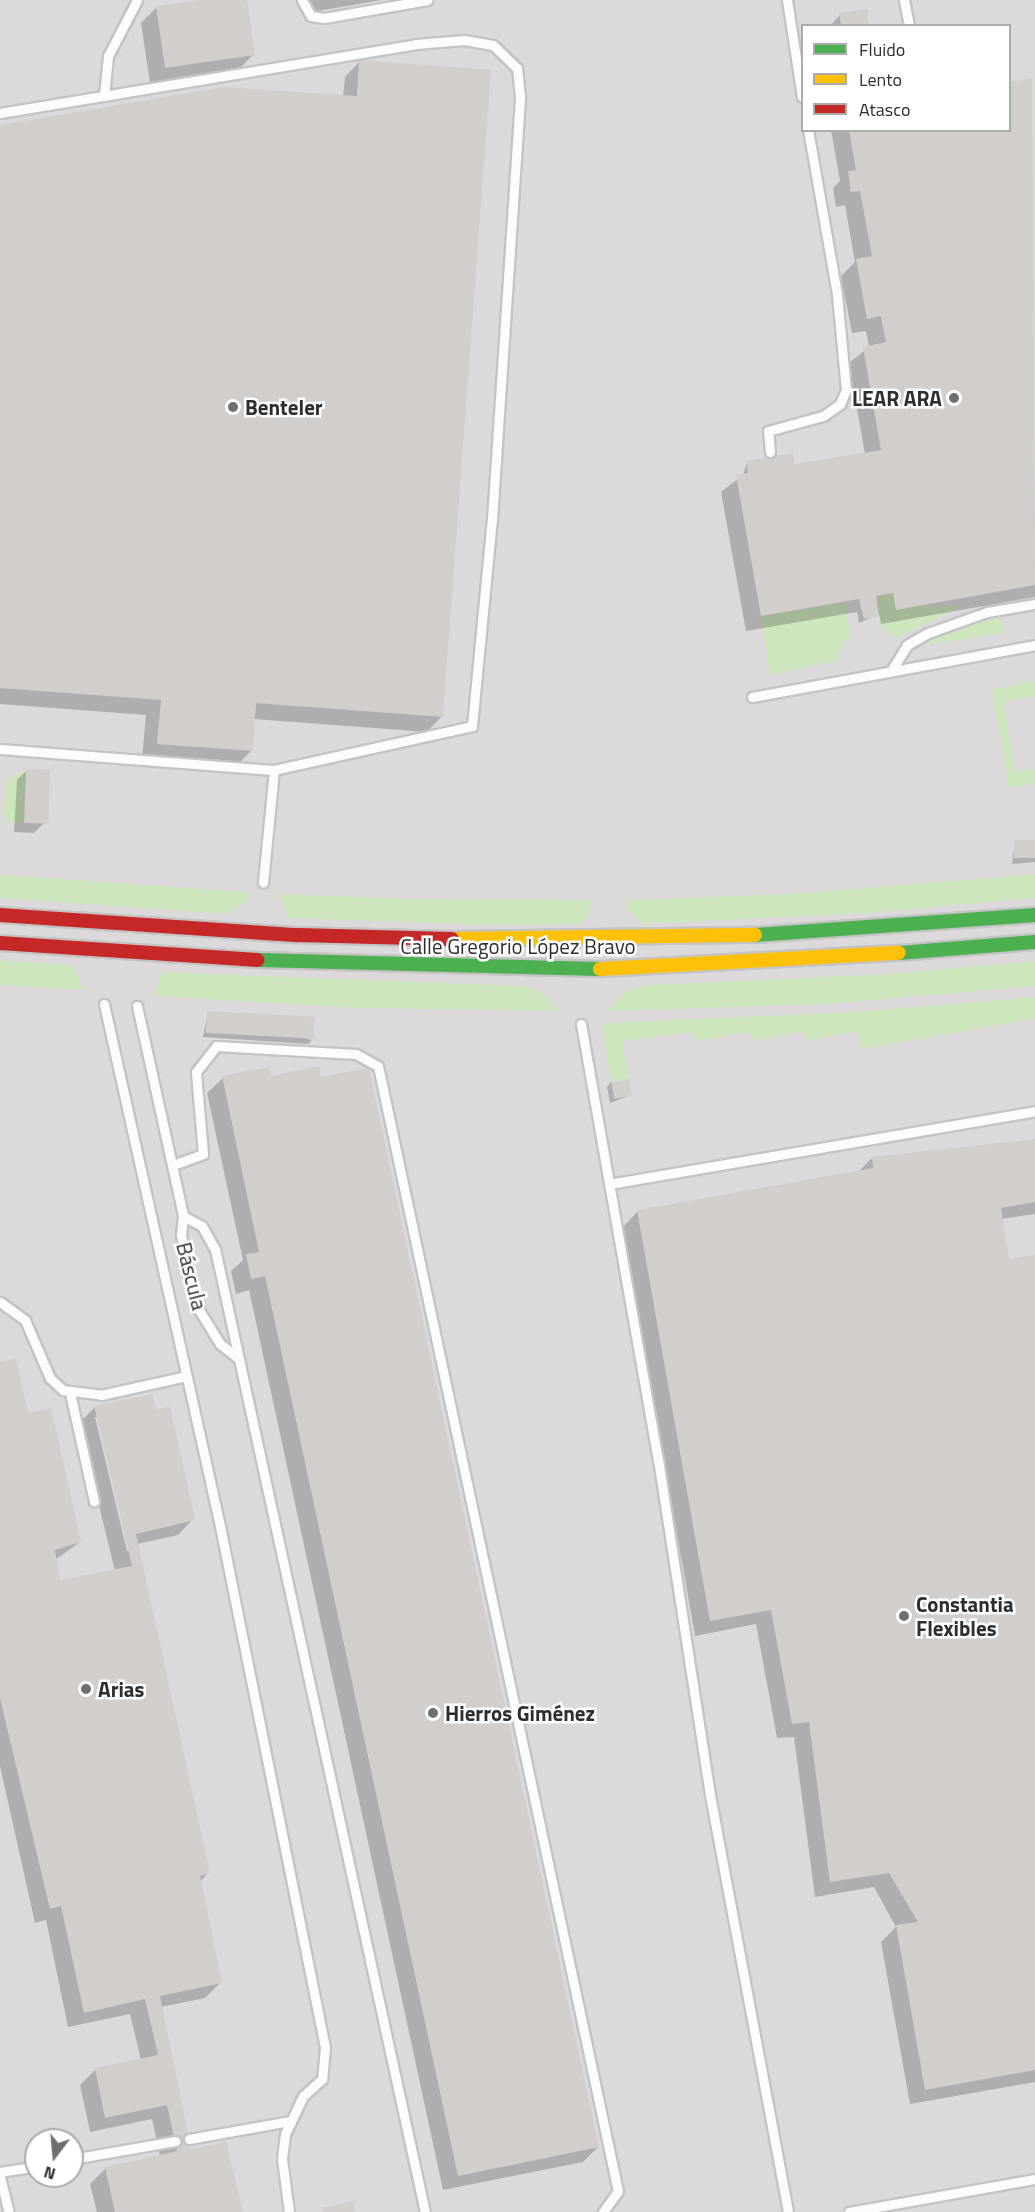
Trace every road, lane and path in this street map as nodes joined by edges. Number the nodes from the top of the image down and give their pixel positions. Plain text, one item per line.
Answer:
1 (137, 0) edge
2 (302, 0) edge
3 (427, 0) edge
4 (787, 0) edge
5 (904, 0) edge
6 (909, 24) edge
7 (801, 91) edge
8 (104, 96) junction
9 (0, 113) edge
10 (808, 132) edge
11 (770, 452) dead end
12 (1035, 604) edge
13 (1035, 645) edge
14 (891, 671) junction
15 (752, 697) dead end
16 (0, 749) edge
17 (274, 770) junction
18 (263, 882) dead end
19 (0, 915) edge
20 (1035, 915) edge
21 (1035, 942) edge
22 (0, 943) edge
23 (104, 1004) dead end
24 (137, 1006) dead end
25 (582, 1024) dead end
26 (1035, 1110) edge
27 (173, 1165) junction
28 (609, 1184) junction
29 (183, 1216) junction
30 (0, 1302) edge
31 (238, 1358) junction
32 (186, 1376) junction
33 (70, 1393) junction
34 (94, 1501) dead end
35 (290, 2121) junction
36 (189, 2139) dead end
37 (175, 2141) dead end
38 (84, 2157) edge
39 (24, 2168) edge
40 (0, 2172) edge
41 (0, 2177) edge
42 (1035, 2179) edge
43 (9, 2212) edge
44 (289, 2212) edge
45 (425, 2212) edge
46 (603, 2212) edge
47 (788, 2212) edge
48 (849, 2212) edge

1 - 8 lane
2 - 3 lane
4 - 7 lane
5 - 6 lane
8 - 9 lane
8 - 17 lane
10 - 11 lane
12 - 14 lane
13 - 14 lane
14 - 15 lane
16 - 17 lane
17 - 18 lane
19 - 20 main road, Calle Gregorio López Bravo
21 - 22 main road, Calle Gregorio López Bravo
23 - 32 lane
24 - 27 lane, Báscula
25 - 28 lane
26 - 28 lane
27 - 29 lane, Báscula
27 - 46 lane
28 - 47 lane
29 - 31 lane, Báscula
29 - 31 lane
30 - 33 lane
31 - 45 lane
32 - 33 lane
32 - 35 lane
33 - 34 lane
35 - 36 lane
35 - 44 lane
37 - 38 lane
39 - 40 lane
41 - 43 lane
42 - 48 lane

